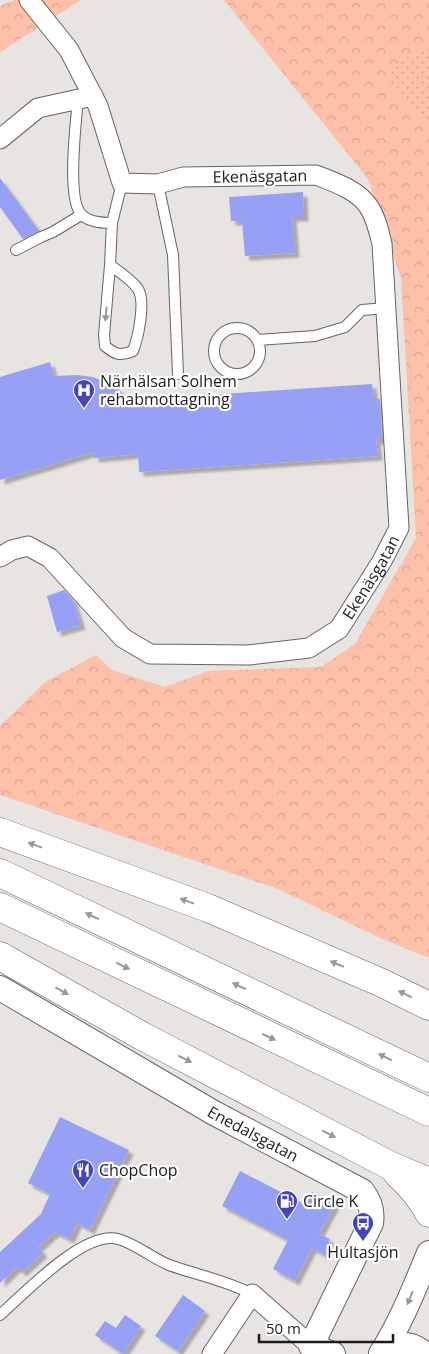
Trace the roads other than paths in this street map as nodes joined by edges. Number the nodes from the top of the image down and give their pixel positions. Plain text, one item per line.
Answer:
1 (29, 0) edge
2 (85, 98) junction
3 (0, 139) edge
4 (122, 183) junction
5 (158, 184) junction
6 (81, 214) junction
7 (112, 223) junction
8 (16, 250) dead end
9 (110, 265) junction
10 (386, 308) junction
11 (257, 340) junction
12 (178, 374) dead end
13 (0, 558) edge
14 (0, 832) edge
15 (0, 873) edge
16 (0, 907) edge
17 (0, 956) edge
18 (0, 988) edge
19 (429, 1006) edge
20 (429, 1078) edge
21 (429, 1112) edge
22 (389, 1165) junction
23 (429, 1182) edge
24 (429, 1213) edge
25 (429, 1252) edge
26 (252, 1294) junction
27 (0, 1314) edge
28 (311, 1346) junction
29 (212, 1354) edge
30 (333, 1354) edge
31 (381, 1354) edge
32 (424, 1354) edge

1 - 2 street
2 - 3 street
2 - 4 street
2 - 6 lane
4 - 5 street, Ekenäsgatan
4 - 7 lane
5 - 10 street, Ekenäsgatan
5 - 12 lane
6 - 7 lane
6 - 8 lane
7 - 9 lane
9 -> 9 lane
10 - 11 lane
10 - 13 street, Ekenäsgatan
11 - 11 lane
19 -> 14 highway
20 -> 15 highway
16 -> 21 highway
17 -> 22 highway
18 - 28 street, Enedalsgatan
22 - 23 highway
22 - 24 highway
25 -> 31 street
26 - 27 lane
26 - 28 street
26 - 29 street
28 - 30 street
31 - 32 street

